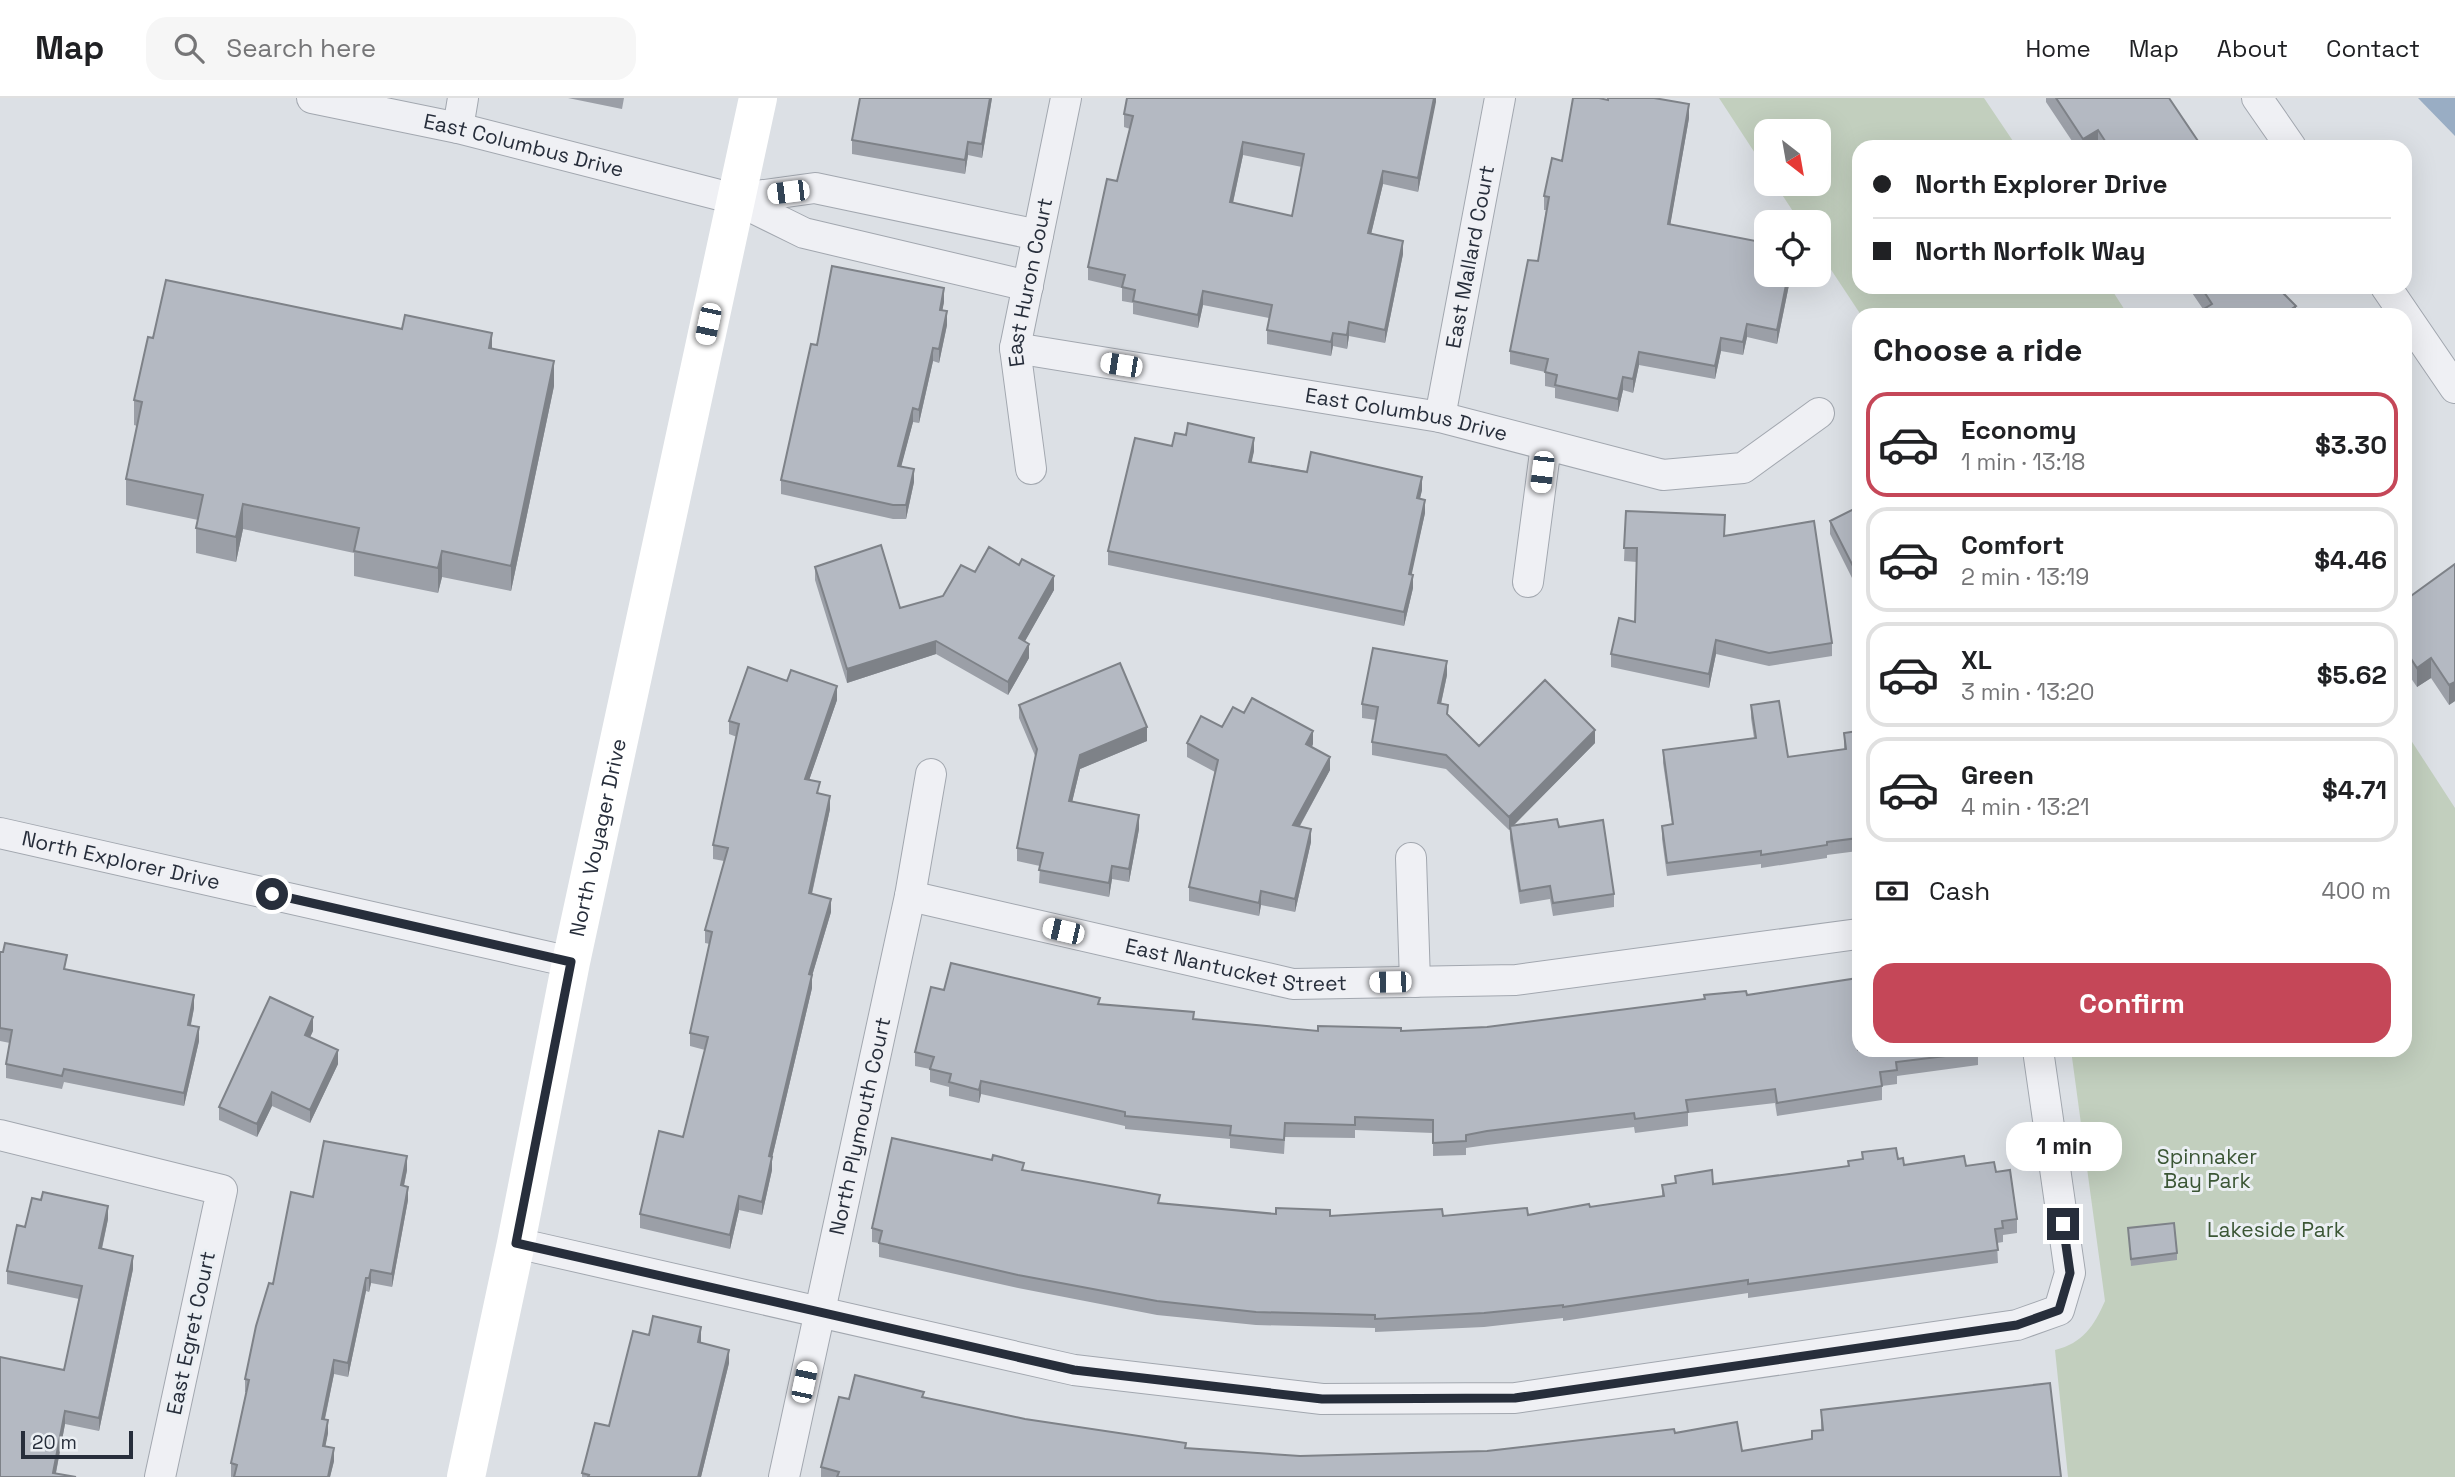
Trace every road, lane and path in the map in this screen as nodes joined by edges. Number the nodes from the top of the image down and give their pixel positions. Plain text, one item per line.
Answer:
1 (312, 98) edge
2 (463, 98) edge
3 (758, 98) edge
4 (1066, 98) edge
5 (1500, 98) edge
6 (2257, 98) edge
7 (458, 128) junction
8 (2286, 140) edge
9 (735, 199) junction
10 (1038, 235) junction
11 (1028, 285) junction
12 (2412, 325) edge
13 (1015, 348) junction
14 (2455, 388) edge
15 (1819, 412) dead end
16 (1440, 417) junction
17 (1546, 445) junction
18 (1031, 469) dead end
19 (1528, 582) dead end
20 (931, 774) dead end
21 (0, 833) edge
22 (1411, 858) dead end
23 (910, 896) junction
24 (1852, 935) edge
25 (571, 962) junction
26 (1415, 982) junction
27 (2039, 1057) edge
28 (0, 1135) edge
29 (516, 1243) junction
30 (818, 1310) junction
31 (160, 1477) edge
32 (466, 1477) edge
33 (784, 1477) edge

1 - 7 street, East Columbus Drive
2 - 7 street
3 - 9 street, North Voyager Drive
4 - 10 street, East Huron Court
5 - 16 street, East Mallard Court
6 - 8 street
7 - 9 street, East Columbus Drive
9 - 10 street, East Columbus Drive
9 - 11 street, East Columbus Drive
9 - 25 street, North Voyager Drive
10 - 11 street, East Huron Court
11 - 13 street, East Huron Court
12 - 14 street
13 - 16 street, East Columbus Drive
13 - 18 street, East Huron Court
15 - 17 street, East Columbus Drive
16 - 17 street, East Columbus Drive
17 - 19 street
20 - 23 street, North Plymouth Court
21 - 25 street, North Explorer Drive
22 - 26 street
23 - 26 street, East Nantucket Street
23 - 30 street, North Plymouth Court
24 - 26 street, East Nantucket Street
25 - 29 street, North Voyager Drive
27 - 30 street
28 - 31 street, East Egret Court
29 - 30 street
29 - 32 street, North Voyager Drive
30 - 33 street, North Plymouth Court

